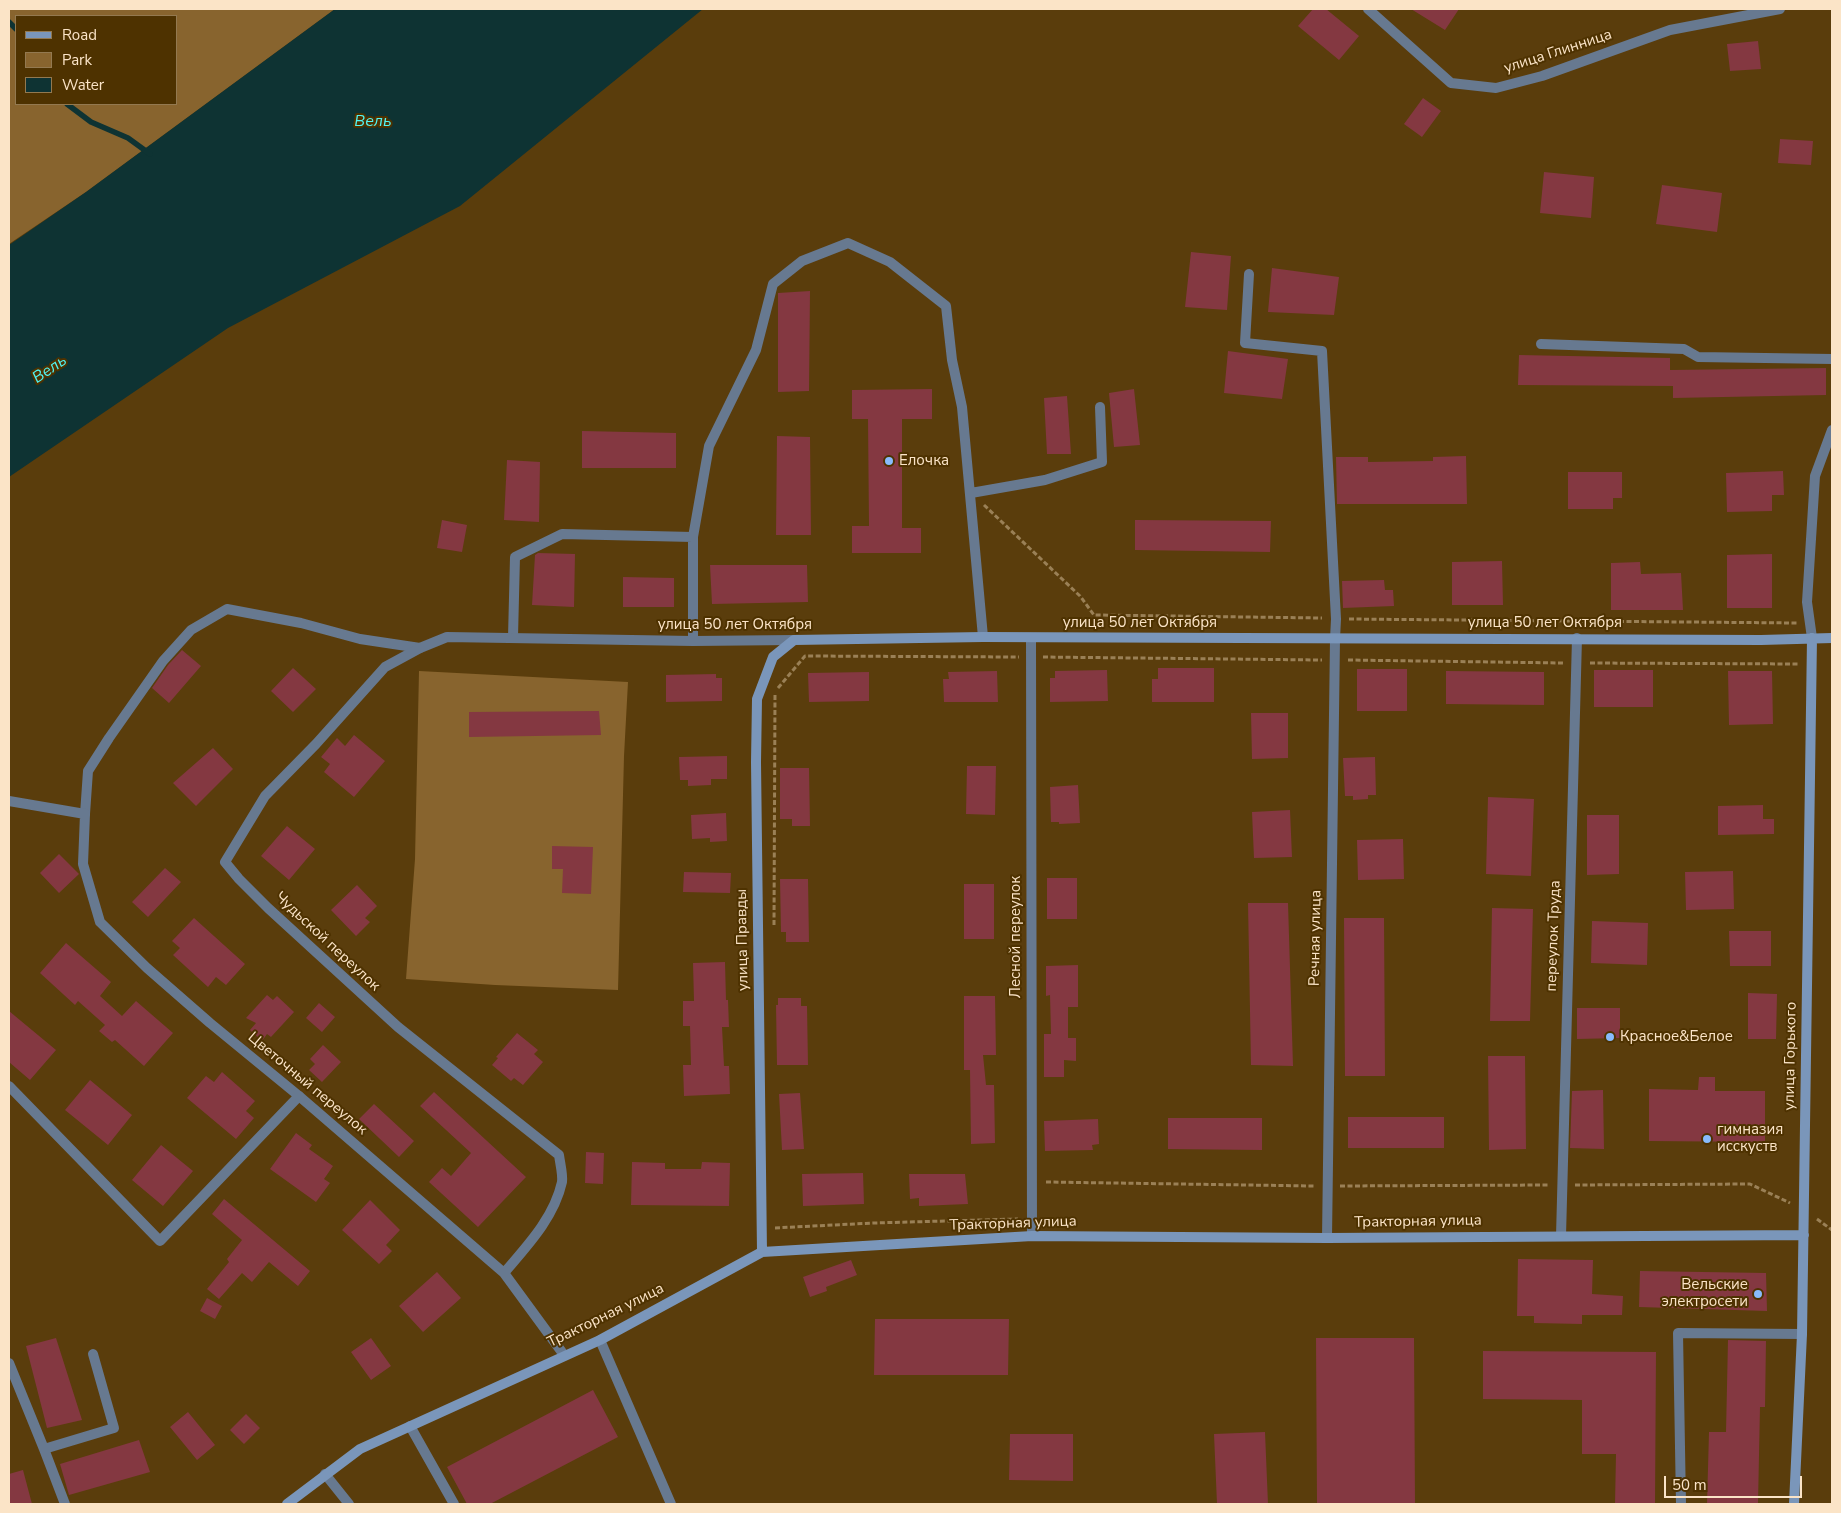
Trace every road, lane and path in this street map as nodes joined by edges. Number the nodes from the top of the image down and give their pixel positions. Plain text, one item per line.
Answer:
1 (1368, 9) edge
2 (1780, 9) edge
3 (1249, 274) dead end
4 (1541, 344) dead end
5 (1832, 359) edge
6 (1100, 407) dead end
7 (1832, 430) edge
8 (971, 493) junction
9 (693, 537) junction
10 (1336, 618) junction
11 (1810, 623) junction
12 (447, 637) joint
13 (513, 637) junction
14 (983, 637) junction
15 (1030, 638) junction
16 (1335, 638) junction
17 (1577, 638) junction
18 (1812, 638) junction
19 (1832, 638) edge
20 (794, 640) junction
21 (693, 641) junction
22 (420, 648) junction
23 (1030, 657) junction
24 (1335, 660) junction
25 (1576, 663) junction
26 (1811, 664) junction
27 (9, 800) edge
28 (85, 814) junction
29 (774, 930) dead end
30 (9, 1086) edge
31 (299, 1096) junction
32 (1032, 1182) junction
33 (1562, 1185) junction
34 (1328, 1186) junction
35 (1804, 1209) junction
36 (1032, 1216) junction
37 (772, 1228) dead end
38 (1804, 1235) junction
39 (1032, 1236) junction
40 (1561, 1236) junction
41 (1327, 1238) junction
42 (762, 1252) junction
43 (504, 1273) junction
44 (1802, 1334) junction
45 (600, 1340) junction
46 (93, 1354) dead end
47 (564, 1355) junction
48 (9, 1364) edge
49 (410, 1426) junction
50 (44, 1449) junction
51 (325, 1474) junction
52 (65, 1504) edge
53 (287, 1504) edge
54 (349, 1504) edge
55 (454, 1504) edge
56 (671, 1504) edge
57 (1681, 1504) edge
58 (1794, 1504) edge

1 - 2 street, улица Глинница
3 - 10 street, Речная улица
4 - 5 street
6 - 8 street
7 - 11 street
8 - 9 street
8 - 10 path
8 - 14 street
9 - 13 street
9 - 21 street
10 - 11 path
10 - 16 street, Речная улица
11 - 18 street
12 - 13 street, улица 50 лет Октября
12 - 22 street, Чудьской переулок
13 - 21 street, улица 50 лет Октября
14 - 15 street, улица 50 лет Октября
14 - 20 street, улица 50 лет Октября
15 - 16 street, улица 50 лет Октября
15 - 23 street, Лесной переулок
16 - 17 street, улица 50 лет Октября
16 - 24 street, Речная улица
17 - 18 street, улица 50 лет Октября
17 - 25 street, переулок Труда
18 - 19 street, улица 50 лет Октября
18 - 26 street, улица Горького
20 - 21 street, улица 50 лет Октября
20 - 42 street, улица Правды
22 - 28 street, Цветочный переулок
22 - 43 street, Чудьской переулок
23 - 24 path
23 - 29 path
23 - 32 street, Лесной переулок
24 - 25 path
24 - 34 street, Речная улица
25 - 26 path
25 - 33 street, переулок Труда
26 - 35 street, улица Горького
27 - 28 street
28 - 31 street, Цветочный переулок
30 - 31 street
31 - 43 street, Цветочный переулок
32 - 34 path
32 - 36 street, Лесной переулок
33 - 34 path
33 - 35 path
33 - 40 street, переулок Труда
34 - 41 street, Речная улица
35 - 38 street, улица Горького
36 - 37 path
36 - 39 street, Лесной переулок
38 - 40 street, Тракторная улица
38 - 44 street, улица Горького
39 - 41 street, Тракторная улица
39 - 42 street, Тракторная улица
40 - 41 street, Тракторная улица
42 - 45 street, Тракторная улица
43 - 47 street, Цветочный переулок
44 - 57 street
44 - 58 street, улица Горького
45 - 47 street, Тракторная улица
45 - 56 street
46 - 50 street
47 - 49 street, Тракторная улица
48 - 50 street
49 - 51 street, Тракторная улица
49 - 55 street
50 - 52 street
51 - 53 street, Тракторная улица
51 - 54 street

